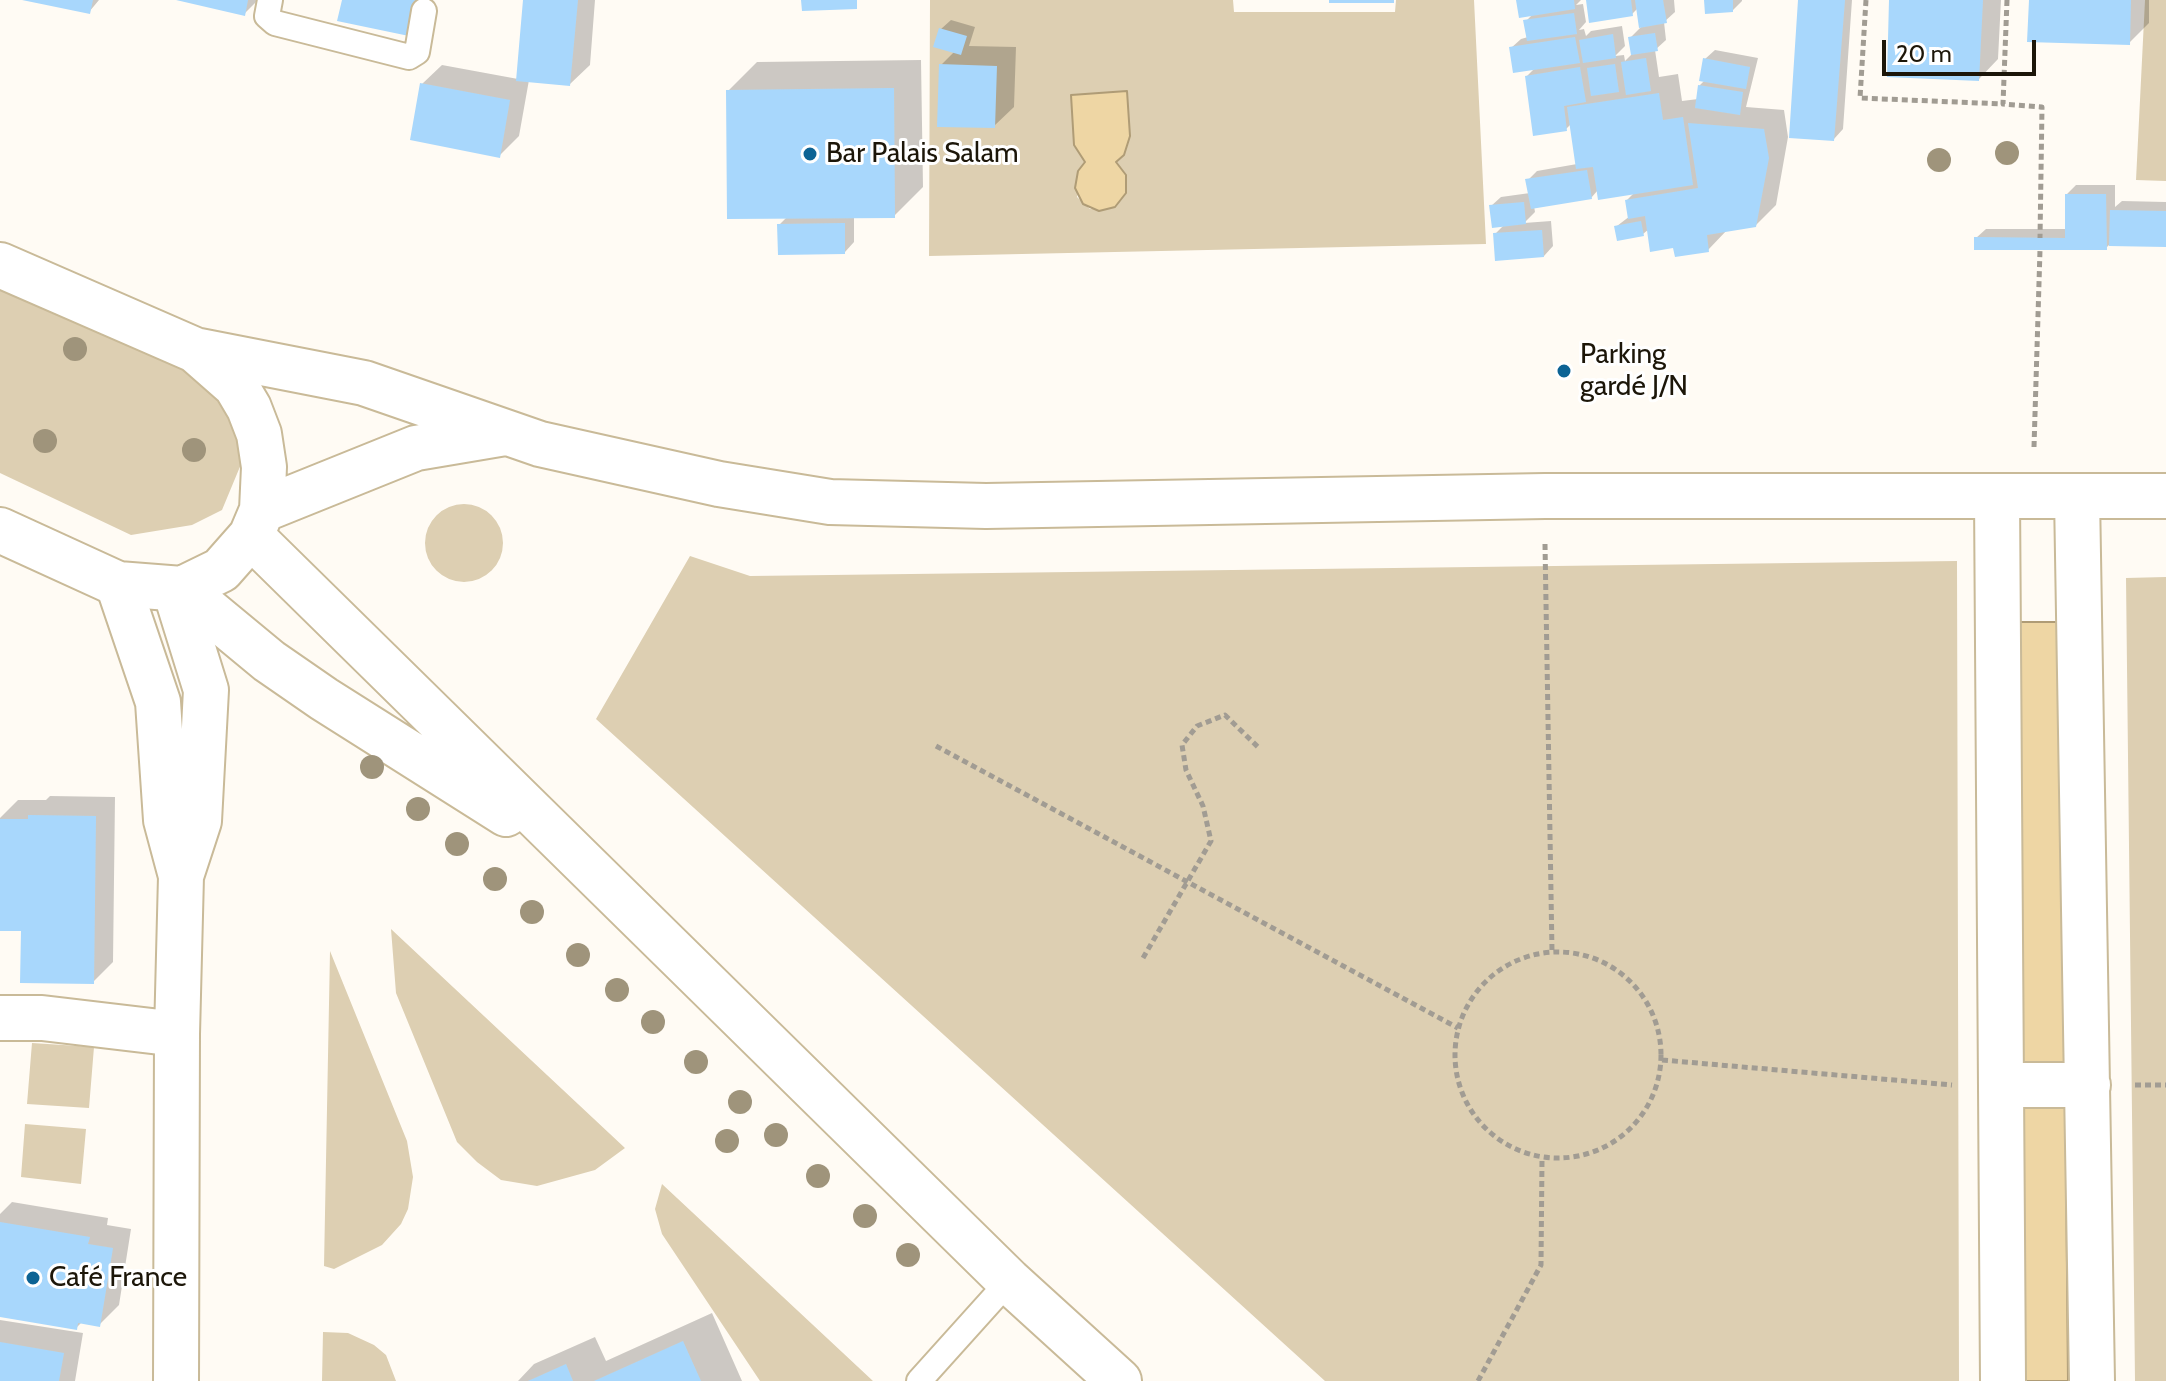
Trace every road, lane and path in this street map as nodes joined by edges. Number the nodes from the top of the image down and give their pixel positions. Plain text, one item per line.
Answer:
1 (270, 0) edge
2 (1866, 0) edge
3 (2007, 0) edge
4 (424, 11) dead end
5 (2003, 104) junction
6 (2040, 238) dead end
7 (2040, 250) dead end
8 (0, 265) edge
9 (195, 350) junction
10 (505, 433) junction
11 (1545, 496) junction
12 (2015, 496) junction
13 (2077, 496) junction
14 (2166, 496) edge
15 (257, 523) junction
16 (0, 530) edge
17 (118, 584) junction
18 (178, 590) junction
19 (936, 746) dead end
20 (1259, 748) dead end
21 (181, 876) junction
22 (596, 877) junction
23 (1188, 882) junction
24 (1552, 951) junction
25 (1143, 958) dead end
26 (0, 1018) edge
27 (1458, 1028) junction
28 (177, 1034) junction
29 (1662, 1060) junction
30 (2002, 1085) junction
31 (2088, 1085) junction
32 (1542, 1159) junction
33 (1009, 1281) junction
34 (176, 1381) edge
35 (919, 1381) edge
36 (1119, 1381) edge
37 (1478, 1381) edge
38 (2003, 1381) edge
39 (2092, 1381) edge

1 - 4 lane
2 - 5 path
3 - 5 path
5 - 6 path
7 - 12 path
8 - 9 street
9 - 10 street
9 - 15 street
10 - 11 street
10 - 15 street
11 - 12 street
11 - 24 path
12 - 13 street
12 - 30 street
13 - 14 street
13 - 31 street
15 - 18 street
15 - 22 street
16 - 17 street
17 - 18 street
17 - 21 street
18 - 21 street
18 - 22 street
19 - 23 path
20 - 23 path
21 - 28 street
22 - 33 street
23 - 25 path
23 - 27 path
24 - 27 path
24 - 29 path
26 - 28 street
27 - 32 path
28 - 34 street
29 - 30 path
29 - 32 path
30 - 31 street
30 - 38 street
31 - 39 street
32 - 37 path
33 - 35 lane
33 - 36 street

